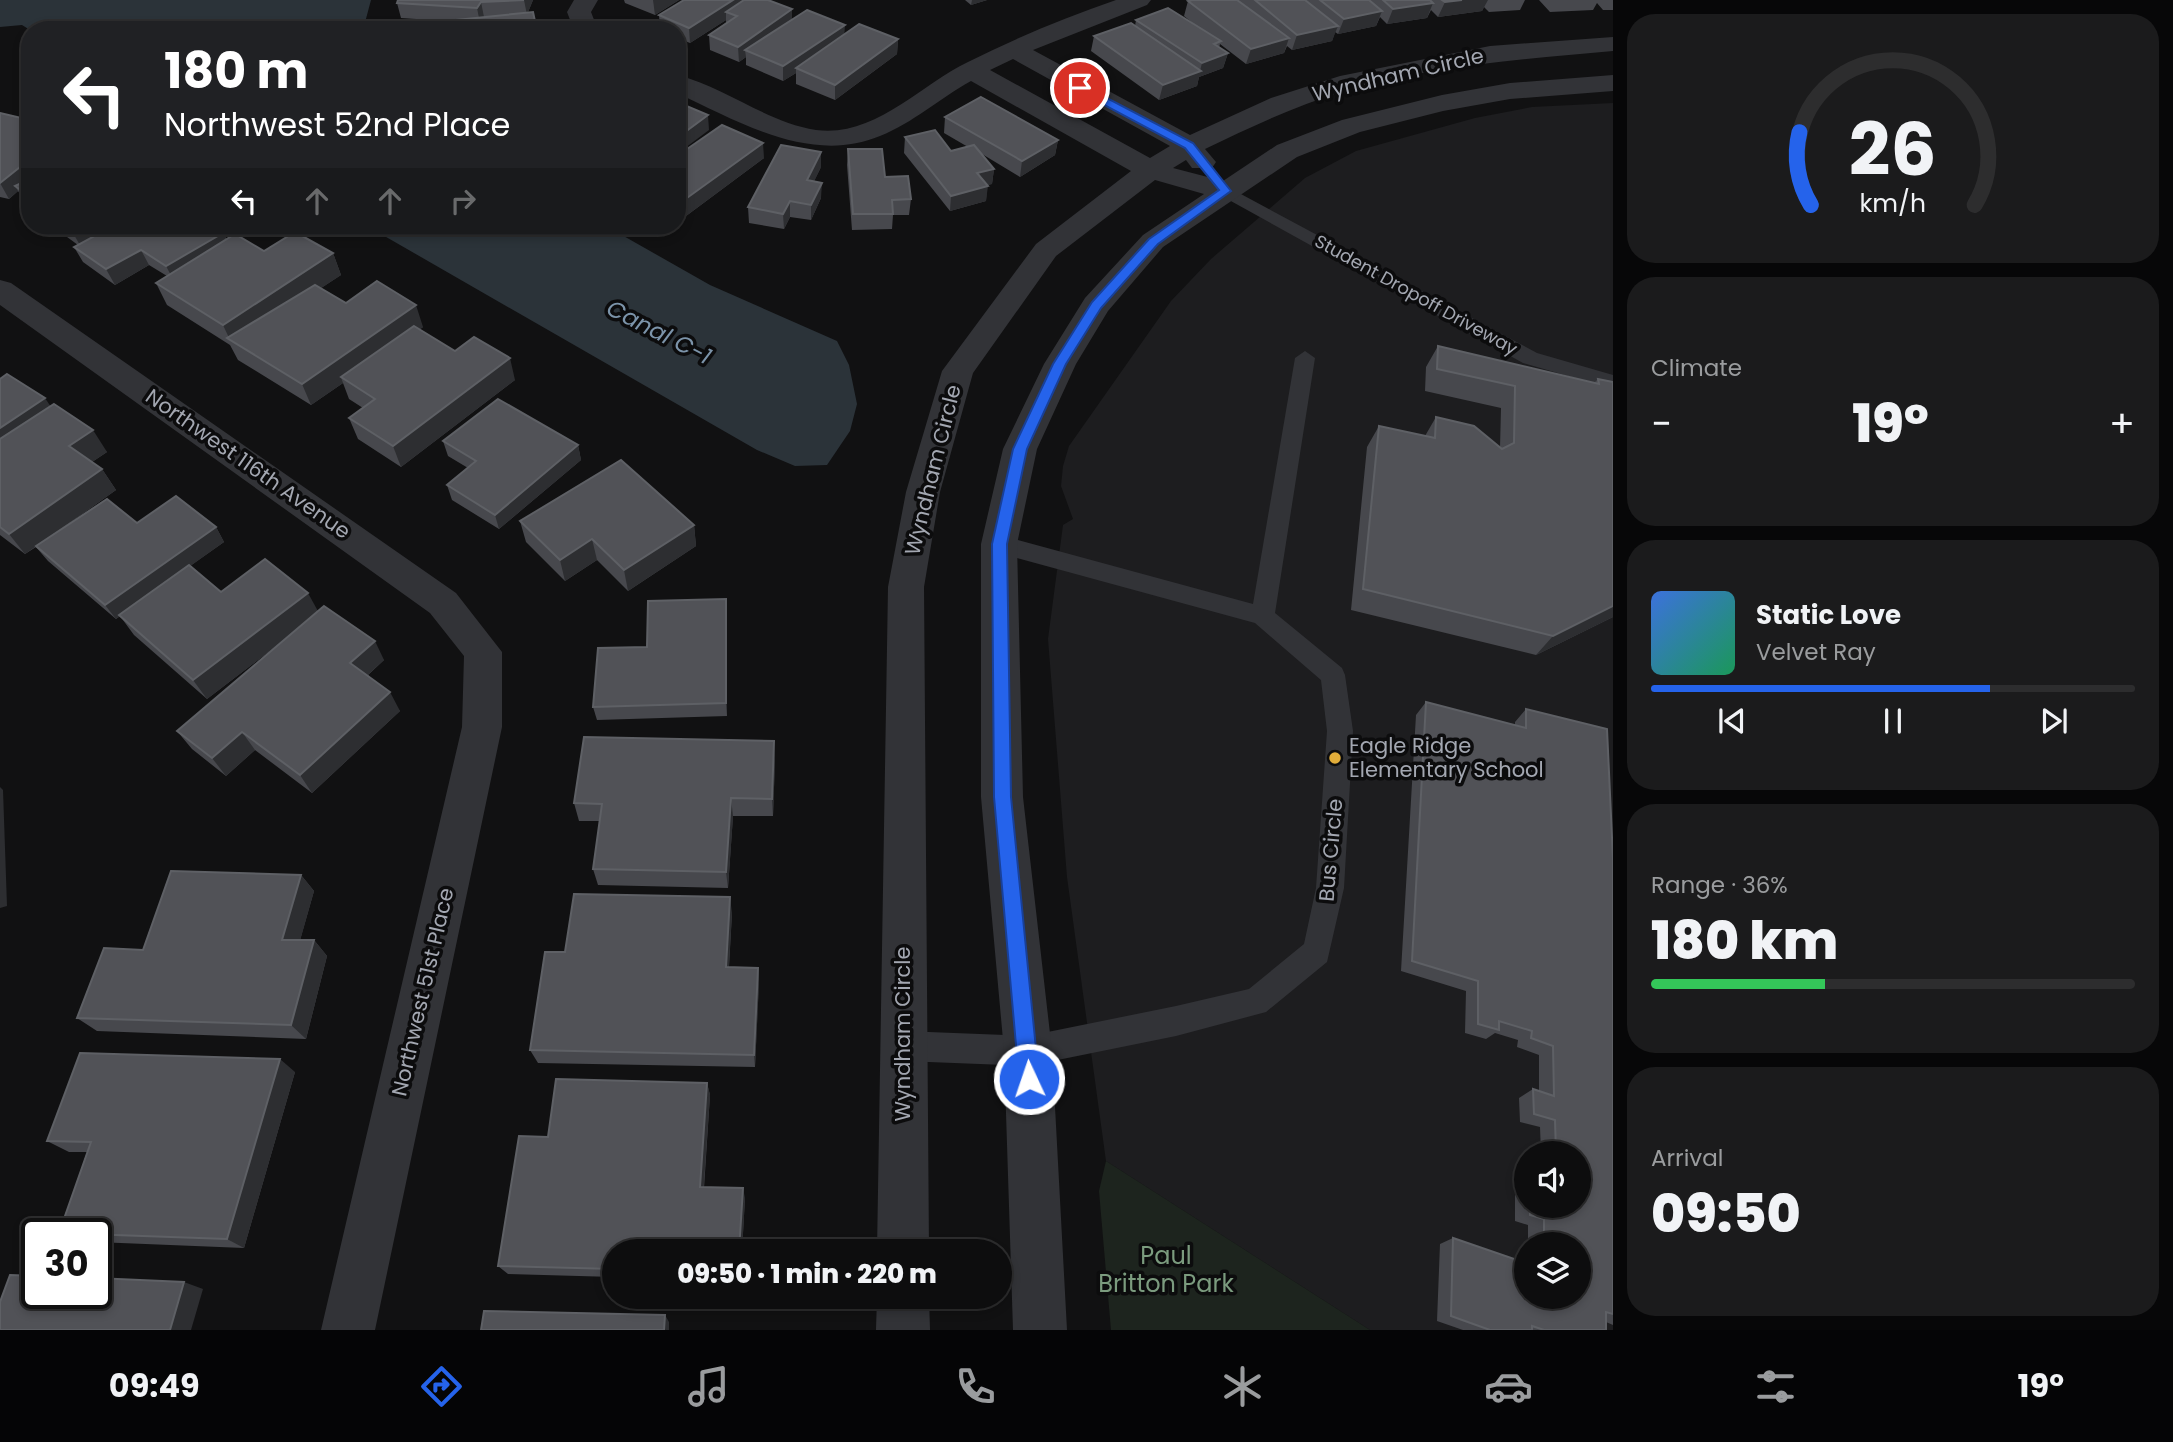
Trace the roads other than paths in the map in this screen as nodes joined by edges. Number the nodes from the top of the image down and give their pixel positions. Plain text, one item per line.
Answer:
1 (1139, 0) edge
2 (1613, 44) edge
3 (1015, 50) junction
4 (971, 70) junction
5 (1058, 76) junction
6 (1613, 83) edge
7 (686, 87) edge
8 (1018, 97) junction
9 (1189, 146) junction
10 (1150, 170) junction
11 (1226, 191) junction
12 (0, 290) edge
13 (1305, 358) dead end
14 (1613, 382) edge
15 (999, 544) junction
16 (1263, 616) junction
17 (483, 652) joint
18 (903, 1046) junction
19 (1028, 1051) junction
20 (903, 1239) edge
21 (903, 1309) edge
22 (348, 1330) edge
23 (904, 1330) edge
24 (1041, 1330) edge

1 - 3 street
2 - 9 street, Wyndham Circle
3 - 4 street
3 - 5 street
4 - 7 street
4 - 8 street
5 - 8 street
5 - 9 street
6 - 11 street, Wyndham Circle
8 - 10 street
9 - 10 street, Wyndham Circle
9 - 11 street
10 - 11 street
10 - 18 street, Wyndham Circle
11 - 14 lane, Student Dropoff Driveway
11 - 15 street, Wyndham Circle
12 - 17 street, Northwest 116th Avenue
13 - 16 lane
15 - 16 lane, Bus Circle
15 - 19 street, Wyndham Circle
16 - 19 lane, Bus Circle
17 - 22 street, Northwest 51st Place
18 - 19 lane, Bus Circle
18 - 20 street, Wyndham Circle
19 - 24 street, Wyndham Circle
21 - 23 street

